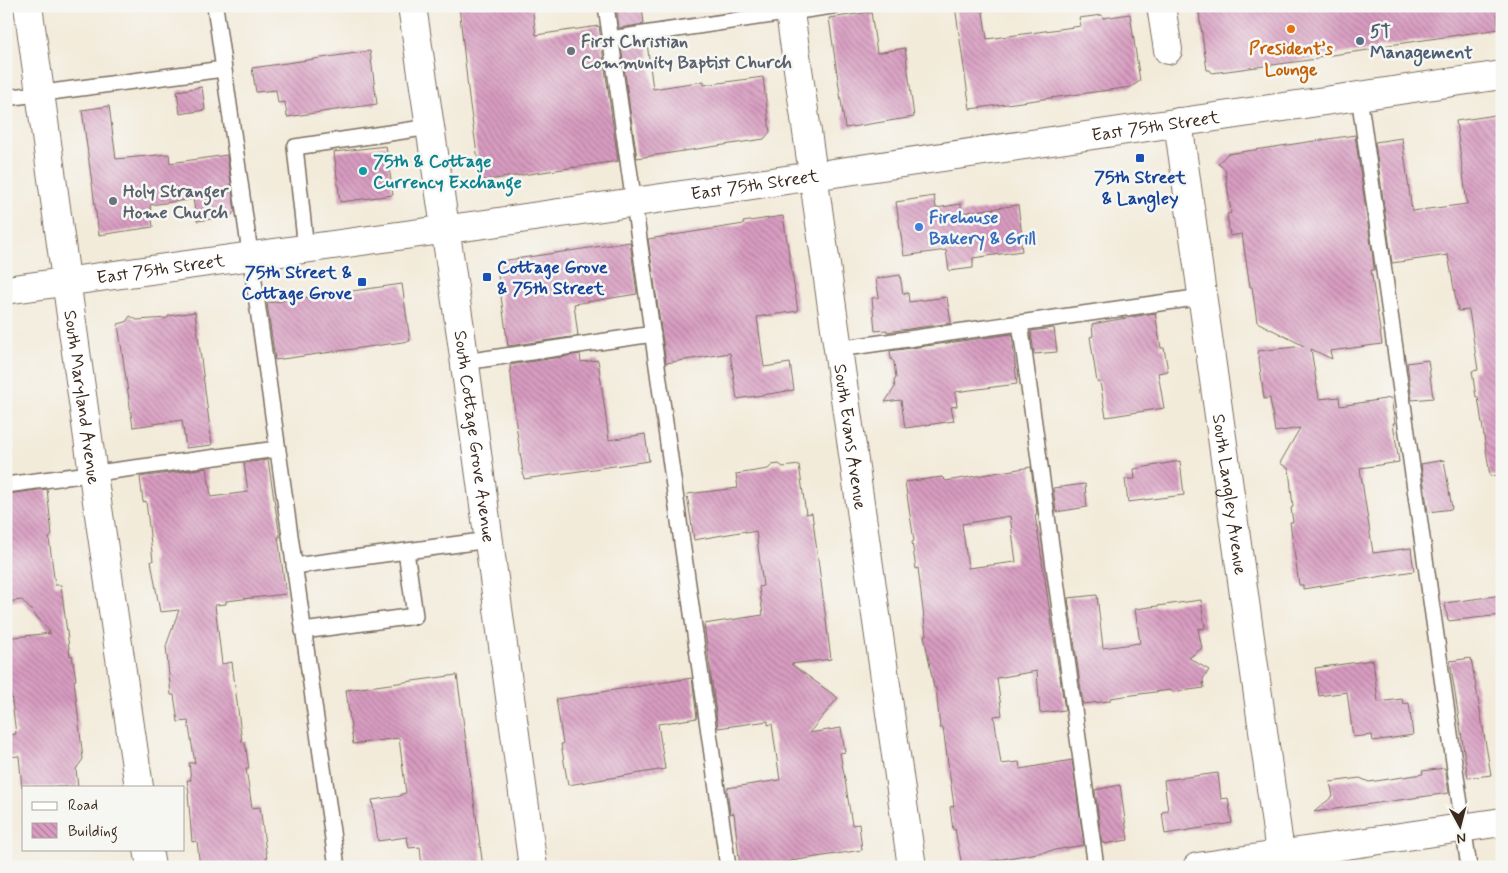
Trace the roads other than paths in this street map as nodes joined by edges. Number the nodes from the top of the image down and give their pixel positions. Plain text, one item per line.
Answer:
1 (28, 6) edge
2 (215, 6) edge
3 (412, 6) edge
4 (606, 6) edge
5 (832, 6) edge
6 (1161, 6) edge
7 (790, 9) edge
8 (610, 39) junction
9 (1168, 50) dead end
10 (224, 69) junction
11 (1502, 75) edge
12 (40, 94) junction
13 (1360, 96) junction
14 (6, 98) edge
15 (1178, 122) junction
16 (430, 127) junction
17 (813, 176) junction
18 (634, 202) junction
19 (445, 230) junction
20 (306, 250) junction
21 (250, 258) junction
22 (67, 282) junction
23 (6, 290) edge
24 (1202, 297) junction
25 (1020, 323) junction
26 (652, 334) junction
27 (838, 349) junction
28 (465, 362) junction
29 (277, 449) junction
30 (93, 474) junction
31 (6, 485) edge
32 (489, 540) junction
33 (406, 551) junction
34 (294, 566) junction
35 (303, 631) junction
36 (139, 786) edge
37 (1502, 822) edge
38 (1463, 828) junction
39 (148, 850) edge
40 (1281, 861) edge
41 (151, 867) edge
42 (337, 867) edge
43 (533, 867) edge
44 (728, 867) edge
45 (912, 867) edge
46 (1096, 867) edge
47 (1197, 867) edge
48 (1469, 867) edge

1 - 12 street, South Maryland Avenue
2 - 10 lane
3 - 16 street, South Cottage Grove Avenue
4 - 8 lane
5 - 7 lane
6 - 9 street
7 - 8 lane
7 - 17 street, South Evans Avenue
8 - 18 lane
10 - 12 lane
10 - 21 lane
11 - 13 street, East 75th Street
12 - 14 lane
12 - 22 street, South Maryland Avenue
13 - 15 street, East 75th Street
13 - 38 lane
15 - 17 street, East 75th Street
15 - 24 street, South Langley Avenue
16 - 19 street, South Cottage Grove Avenue
16 - 20 lane
17 - 18 street, East 75th Street
17 - 27 street, South Evans Avenue
18 - 19 street, East 75th Street
18 - 26 lane
19 - 20 street, East 75th Street
19 - 28 street, South Cottage Grove Avenue
20 - 21 street, East 75th Street
21 - 22 street, East 75th Street
21 - 29 lane
22 - 23 street, East 75th Street
22 - 30 street, South Maryland Avenue
24 - 25 lane
24 - 40 street, South Langley Avenue
25 - 27 lane
25 - 46 lane
26 - 28 lane
26 - 44 lane
27 - 45 street, South Evans Avenue
28 - 32 street, South Cottage Grove Avenue
29 - 30 lane
29 - 34 lane
30 - 31 lane
30 - 36 street, South Maryland Avenue
32 - 33 lane
32 - 43 street, South Cottage Grove Avenue
33 - 34 lane
33 - 35 lane
34 - 35 lane
35 - 42 lane
37 - 38 street
38 - 40 street
38 - 48 lane
39 - 41 street
40 - 47 street

